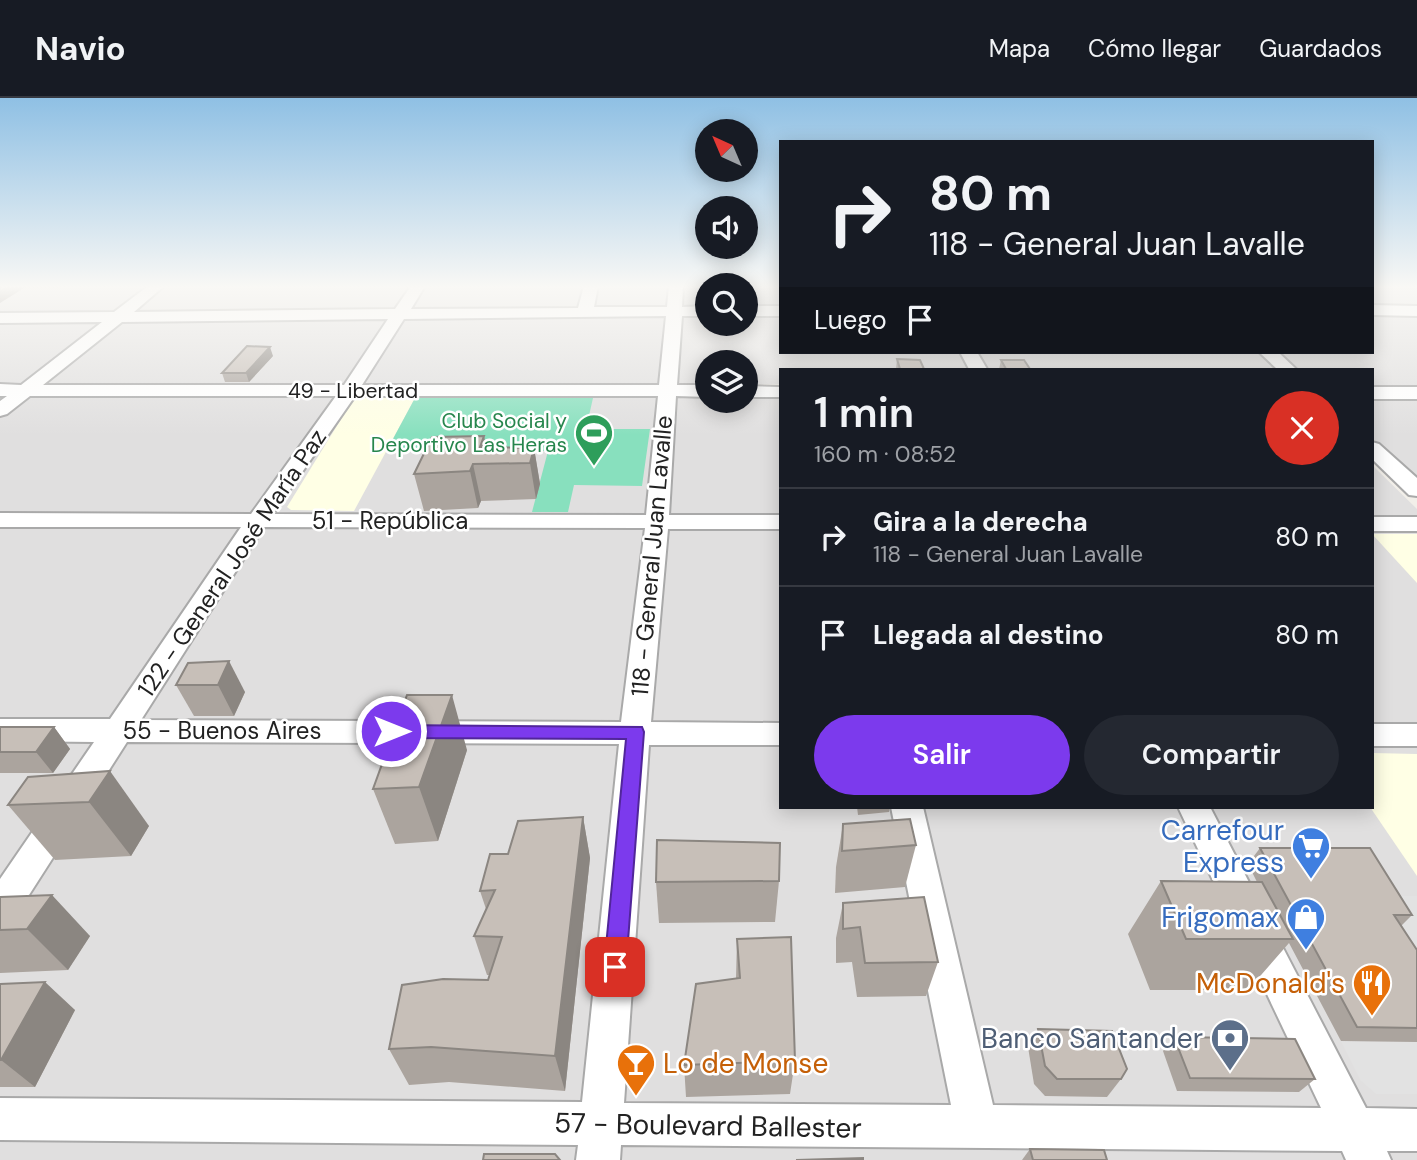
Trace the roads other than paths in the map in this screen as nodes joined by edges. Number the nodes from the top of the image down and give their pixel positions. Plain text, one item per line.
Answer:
1 (95, 336) edge
2 (385, 336) edge
3 (672, 336) edge
4 (1270, 354) edge
5 (1286, 368) edge
6 (0, 390) edge
7 (26, 390) junction
8 (349, 391) junction
9 (667, 391) junction
10 (695, 391) edge
11 (758, 392) edge
12 (779, 392) edge
13 (1374, 393) edge
14 (1417, 393) edge
15 (0, 410) edge
16 (1374, 450) edge
17 (1417, 490) edge
18 (0, 520) edge
19 (257, 521) junction
20 (657, 522) junction
21 (779, 522) edge
22 (1374, 524) edge
23 (1417, 524) edge
24 (0, 730) edge
25 (119, 731) junction
26 (635, 732) junction
27 (779, 734) edge
28 (1374, 735) edge
29 (1417, 735) edge
30 (907, 809) edge
31 (1195, 809) edge
32 (0, 909) edge
33 (0, 1119) edge
34 (977, 1128) junction
35 (1417, 1130) edge
36 (600, 1142) edge
37 (1361, 1145) edge

1 - 7 street
2 - 8 street, 122 - General José María Paz
3 - 9 street, 118 - General Juan Lavalle
4 - 5 street
6 - 7 street, 49 - Libertad
7 - 8 street, 49 - Libertad
7 - 15 street
8 - 9 street, 49 - Libertad
8 - 19 street, 122 - General José María Paz
9 - 10 street, 49 - Libertad
9 - 20 street, 118 - General Juan Lavalle
11 - 12 street
13 - 14 street
16 - 17 street
18 - 19 street, 51 - República
19 - 20 street, 51 - República
19 - 25 street, 122 - General José María Paz
20 - 21 street, 51 - República
20 - 26 street, 118 - General Juan Lavalle
22 - 23 street
24 - 25 street, 55 - Buenos Aires
25 - 26 street, 55 - Buenos Aires
25 - 32 street, 122 - General José María Paz
26 - 27 street, 55 - Buenos Aires
26 - 36 street, 118 - General Juan Lavalle
28 - 29 street
30 - 34 street
31 - 37 street
33 - 36 street, 57 - Boulevard Ballester
34 - 36 street, 57 - Boulevard Ballester
34 - 37 street, 57 - Boulevard Ballester
35 - 37 street, 57 - Boulevard Ballester

